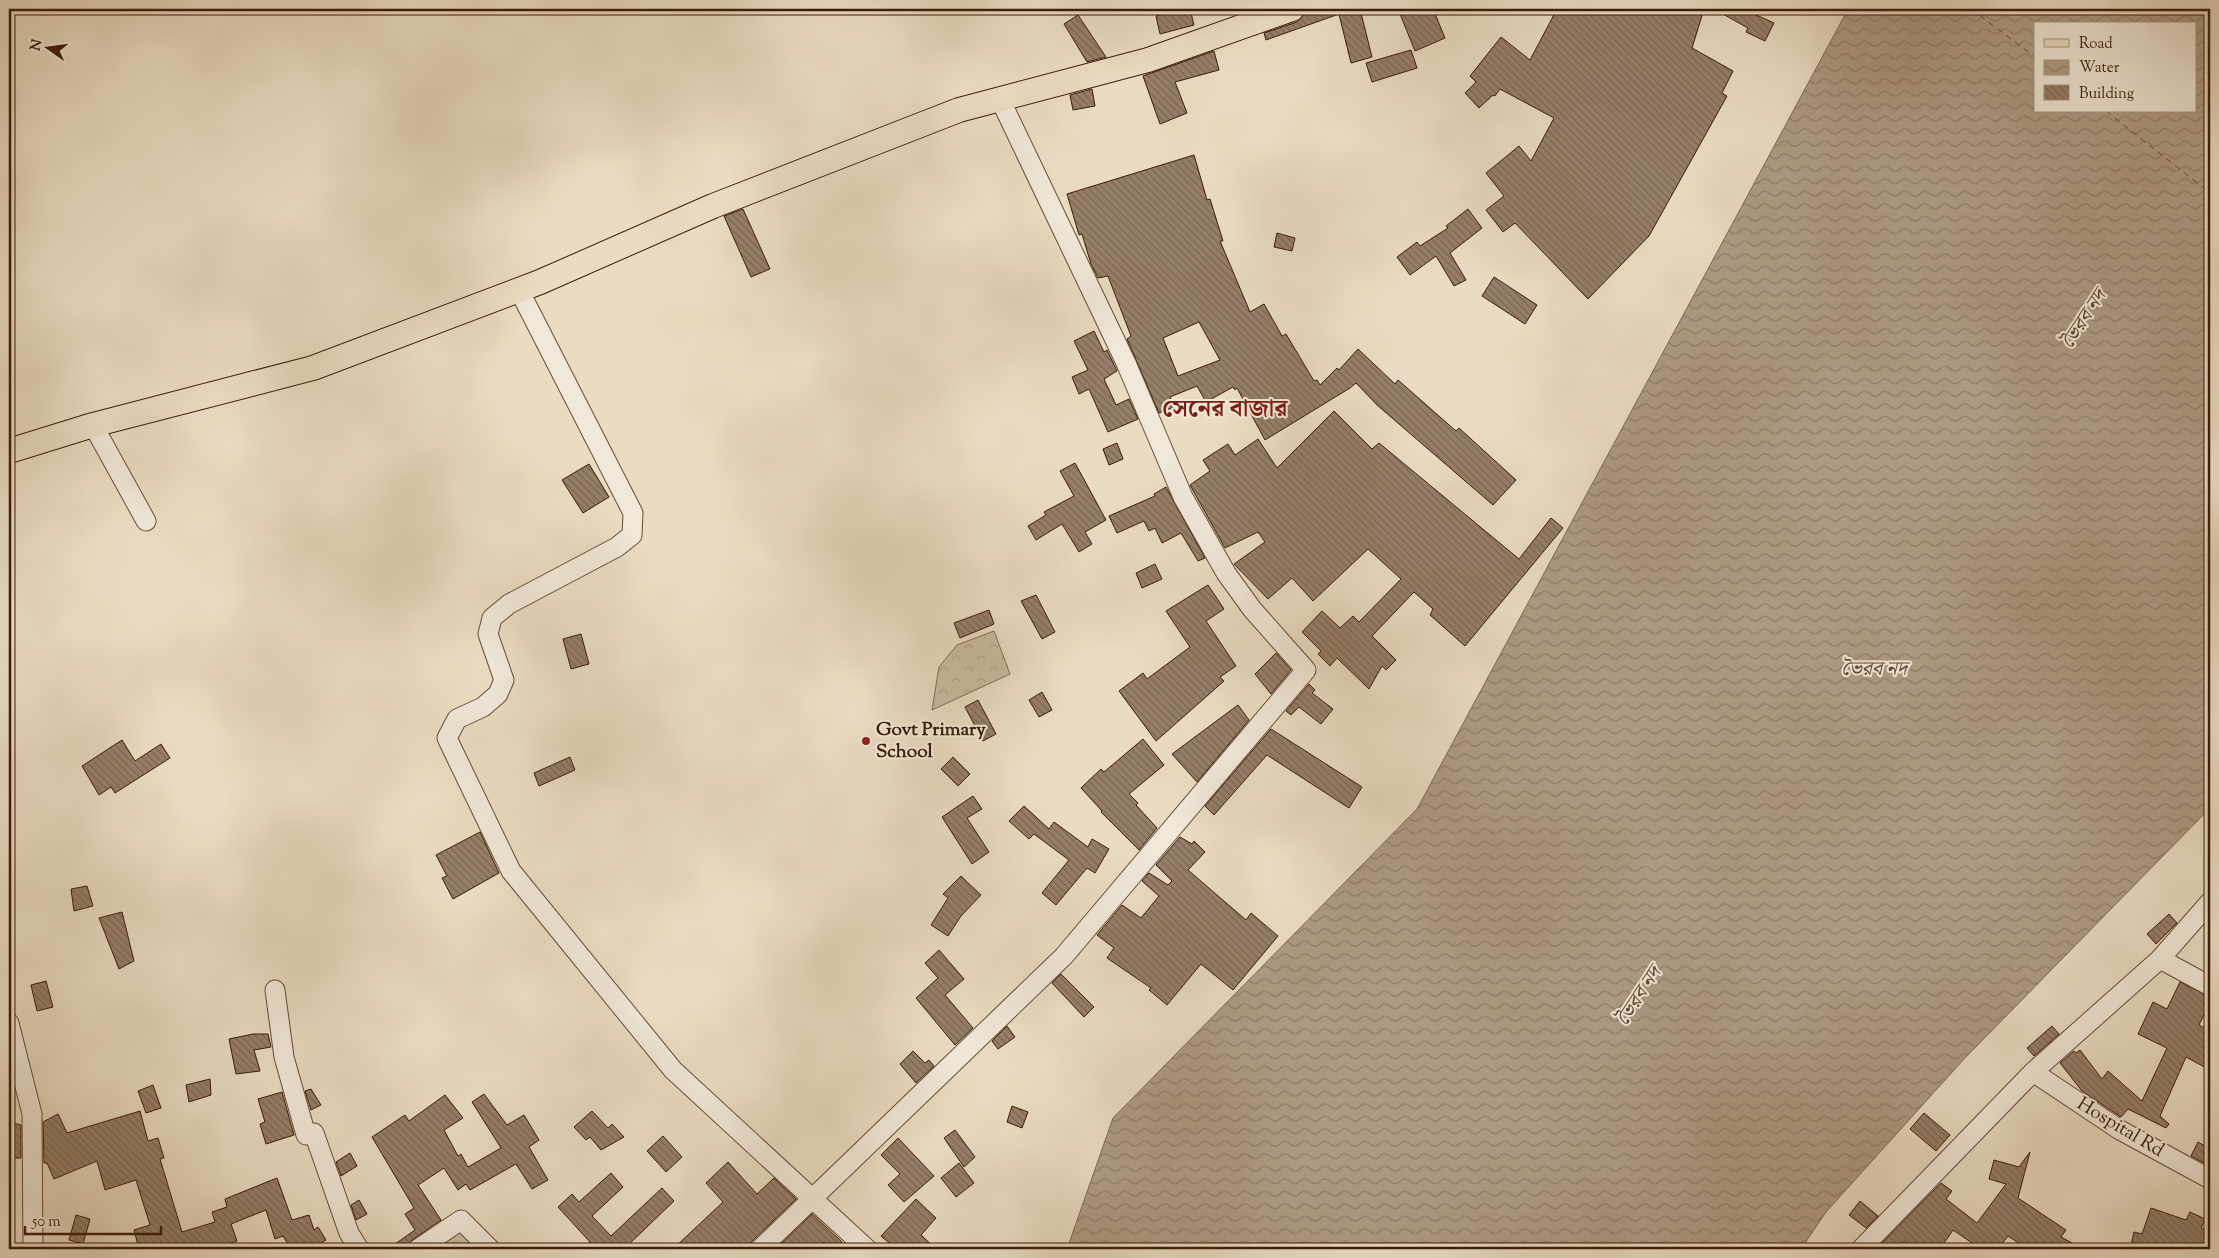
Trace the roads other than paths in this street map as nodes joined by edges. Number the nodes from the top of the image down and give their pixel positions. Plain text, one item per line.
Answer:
1 (1292, 9) edge
2 (1000, 99) junction
3 (519, 290) junction
4 (93, 425) junction
5 (12, 446) edge
6 (146, 521) dead end
7 (2210, 902) edge
8 (2160, 959) junction
9 (2210, 986) edge
10 (275, 990) dead end
11 (9, 1023) edge
12 (2033, 1072) junction
13 (2210, 1179) edge
14 (812, 1200) junction
15 (33, 1249) edge
16 (359, 1249) edge
17 (418, 1249) edge
18 (490, 1249) edge
19 (760, 1249) edge
20 (867, 1249) edge
21 (1861, 1249) edge

1 - 2 main road
2 - 3 main road
2 - 14 street
3 - 4 main road
3 - 14 street
4 - 5 main road
4 - 6 street
7 - 8 street
8 - 9 street
8 - 12 street
10 - 16 street
11 - 15 street
12 - 13 street, Hospital Rd
12 - 21 street
14 - 19 street
14 - 20 street
17 - 18 street

